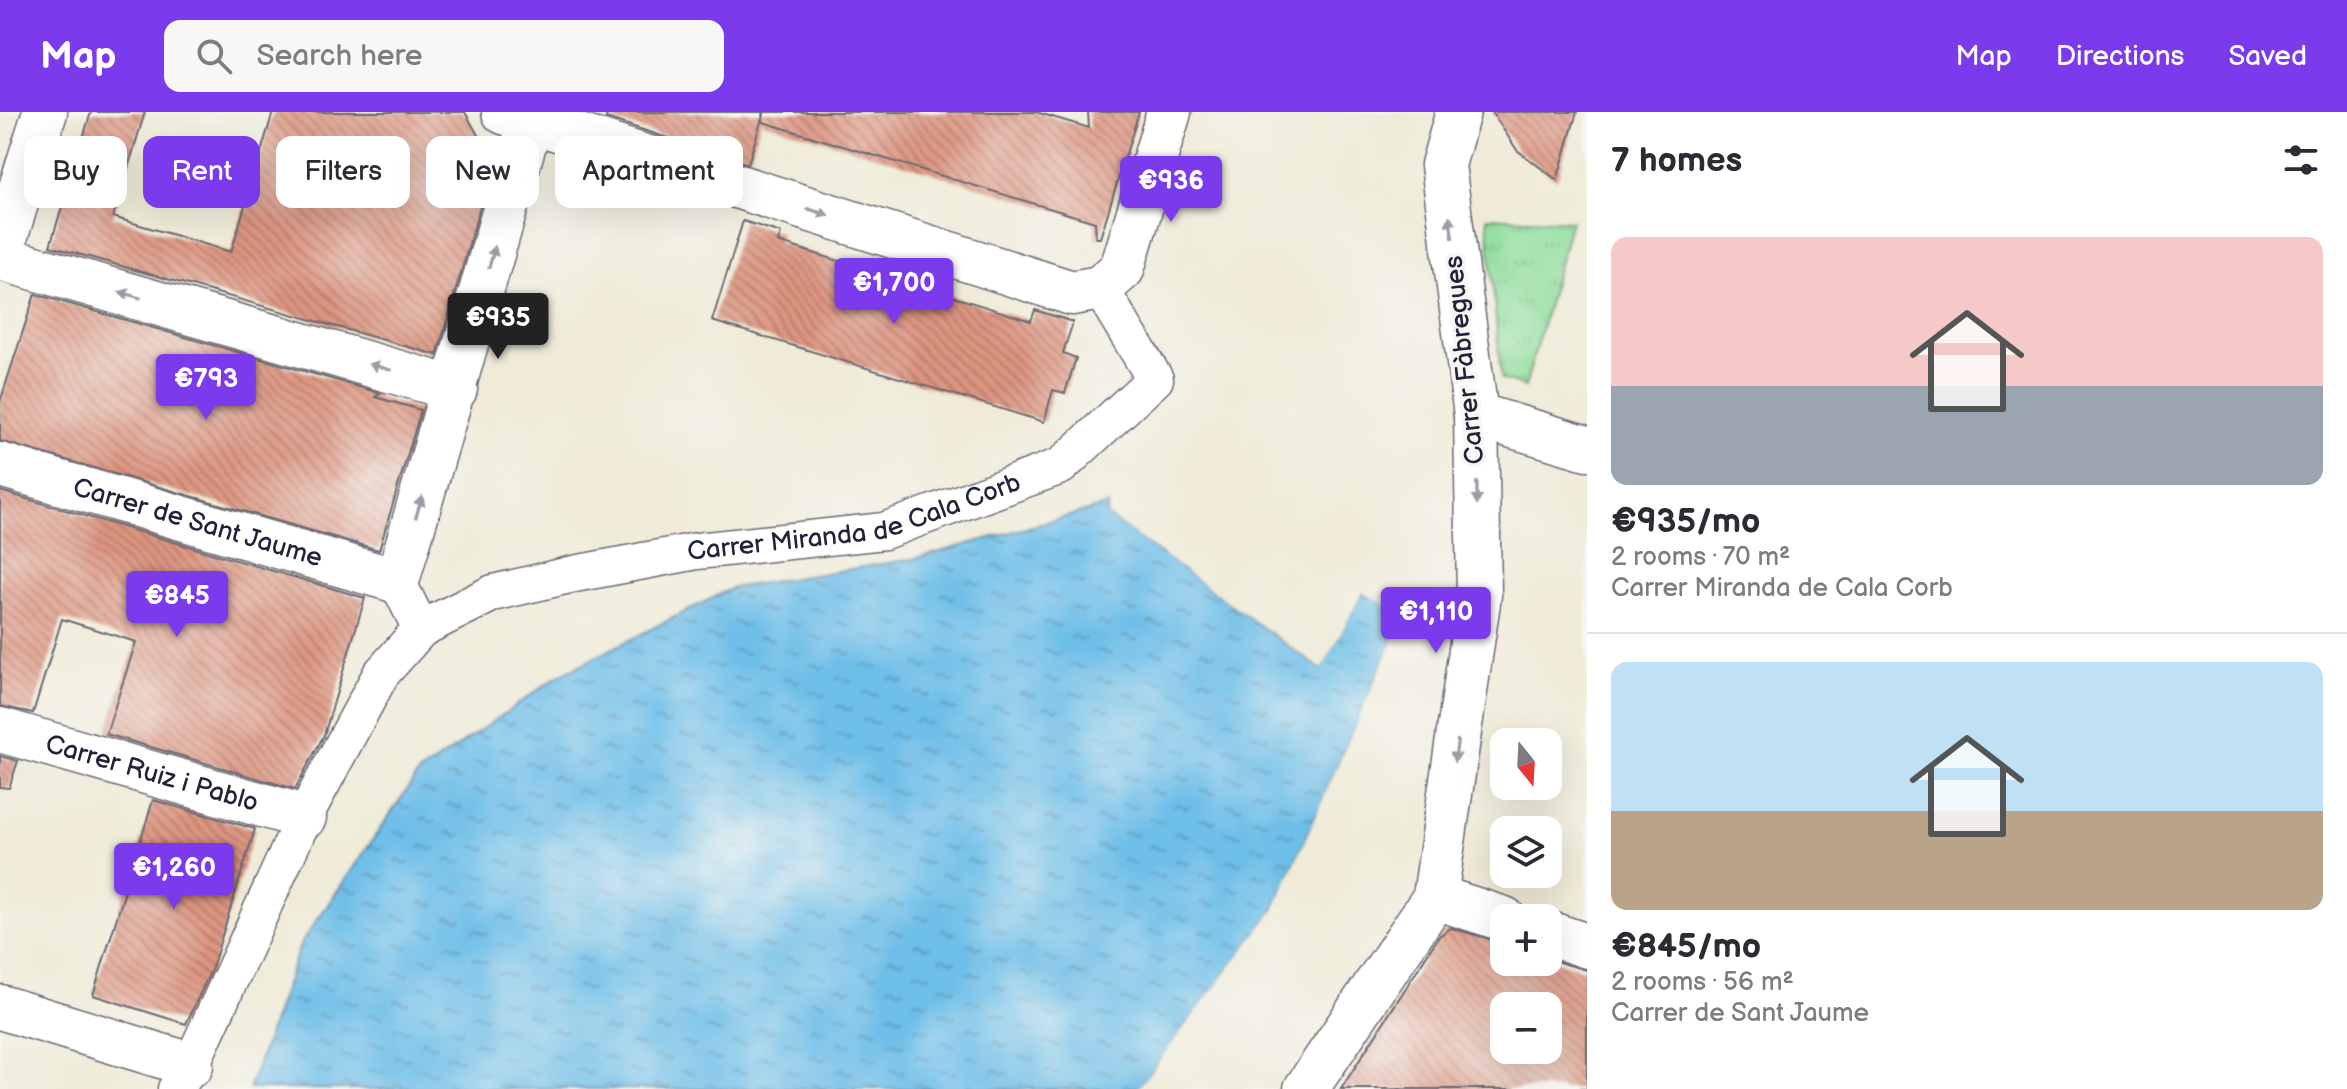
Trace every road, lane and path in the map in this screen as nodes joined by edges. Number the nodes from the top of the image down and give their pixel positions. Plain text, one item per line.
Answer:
1 (45, 112) edge
2 (1169, 112) edge
3 (1458, 112) edge
4 (516, 116) edge
5 (0, 256) edge
6 (1100, 288) junction
7 (455, 389) junction
8 (1476, 415) junction
9 (1587, 448) edge
10 (0, 465) edge
11 (397, 581) junction
12 (421, 629) junction
13 (0, 730) edge
14 (304, 817) junction
15 (1435, 897) junction
16 (1490, 915) edge
17 (1562, 938) edge
18 (1587, 946) edge
19 (0, 1007) edge
20 (183, 1077) edge
21 (1306, 1089) edge

1 - 5 street
2 - 6 street
8 -> 3 street, Carrer Fàbregues
4 -> 6 street
7 -> 4 street
7 -> 5 street
6 - 12 street, Carrer Miranda de Cala Corb
11 -> 7 street
8 - 9 street
8 -> 15 street, Carrer Fàbregues
10 - 11 street, Carrer de Sant Jaume
11 - 12 street
12 - 14 street, Carrer Miranda de Cala Corb
13 - 14 street, Carrer Ruiz i Pablo
14 - 20 street, Carrer Miranda de Cala Corb
15 - 16 street
15 - 21 street, Carrer Fàbregues
17 - 18 street
19 - 20 street

